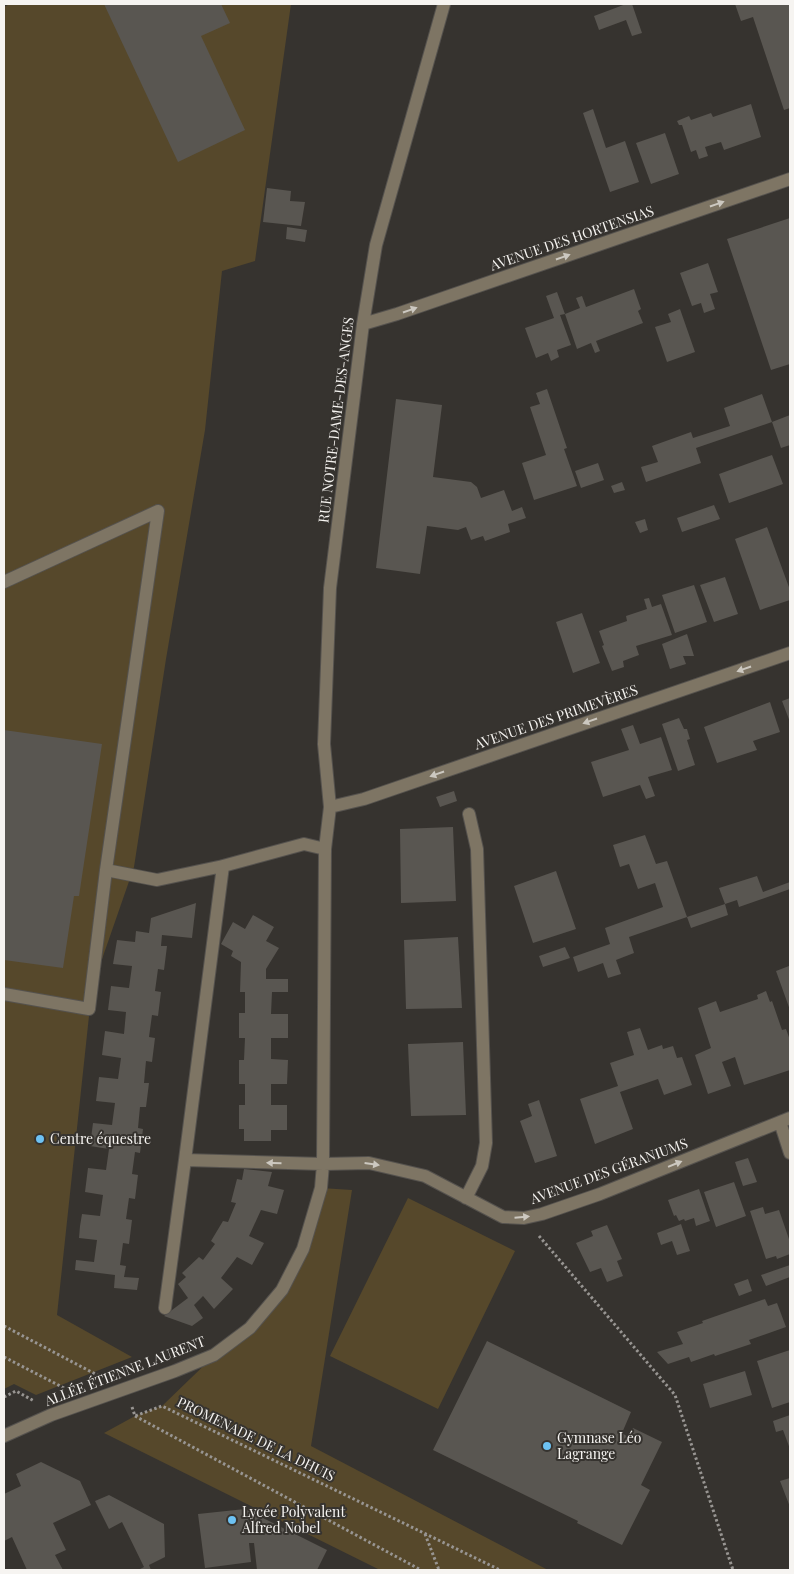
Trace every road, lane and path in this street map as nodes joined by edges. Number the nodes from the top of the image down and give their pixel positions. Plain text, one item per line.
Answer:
1 (444, 4) edge
2 (790, 179) edge
3 (363, 324) junction
4 (4, 582) edge
5 (790, 653) edge
6 (330, 807) junction
7 (469, 814) dead end
8 (325, 849) junction
9 (223, 866) junction
10 (106, 870) junction
11 (4, 994) edge
12 (785, 1120) edge
13 (790, 1153) edge
14 (185, 1160) junction
15 (323, 1164) junction
16 (466, 1198) junction
17 (524, 1218) junction
18 (165, 1308) dead end
19 (4, 1326) edge
20 (4, 1357) edge
21 (95, 1381) dead end
22 (126, 1388) junction
23 (63, 1394) dead end
24 (4, 1397) edge
25 (36, 1402) dead end
26 (135, 1416) junction
27 (4, 1436) edge
28 (425, 1534) junction
29 (421, 1570) edge
30 (439, 1570) edge
31 (500, 1570) edge
32 (733, 1570) edge

1 - 3 street, RUE NOTRE-DAME-DES-ANGES
3 -> 2 street, AVENUE DES HORTENSIAS
3 - 6 street, RUE NOTRE-DAME-DES-ANGES
4 - 10 street
5 -> 6 street, AVENUE DES PRIMEVÈRES
6 - 8 street, RUE NOTRE-DAME-DES-ANGES
7 - 16 street
8 - 9 street
8 - 15 street, ALLÉE ÉTIENNE LAURENT
9 - 10 street
9 - 14 street
10 - 11 street
12 - 13 street
17 -> 12 street, AVENUE DES GÉRANIUMS
15 -> 14 street, AVENUE DES GÉRANIUMS
14 - 18 street
15 -> 16 street, AVENUE DES GÉRANIUMS
15 - 22 street, ALLÉE ÉTIENNE LAURENT
16 -> 17 street, AVENUE DES GÉRANIUMS
17 - 32 path
19 - 21 path
20 - 23 path
22 - 26 path
22 - 27 street, ALLÉE ÉTIENNE LAURENT
24 - 25 path
26 - 28 path, PROMENADE DE LA DHUIS
26 - 29 path
28 - 30 path
28 - 31 path, PROMENADE DE LA DHUIS

